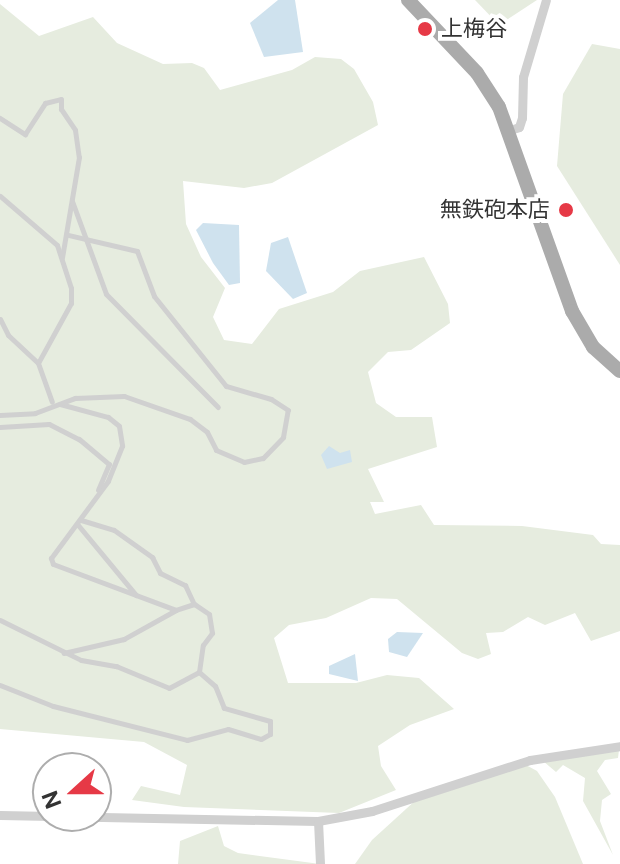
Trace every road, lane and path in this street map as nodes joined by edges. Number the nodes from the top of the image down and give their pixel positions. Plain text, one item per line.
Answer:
1 (408, 0) edge
2 (546, 0) edge
3 (0, 118) edge
4 (510, 130) junction
5 (0, 196) edge
6 (72, 201) junction
7 (68, 235) junction
8 (88, 239) junction
9 (62, 258) junction
10 (0, 319) edge
11 (38, 363) junction
12 (620, 371) edge
13 (52, 402) junction
14 (218, 407) dead end
15 (0, 415) edge
16 (0, 427) edge
17 (93, 502) junction
18 (79, 523) junction
19 (136, 595) junction
20 (194, 604) junction
21 (176, 610) junction
22 (0, 620) edge
23 (64, 653) junction
24 (199, 672) junction
25 (0, 685) edge
26 (620, 746) edge
27 (0, 815) edge
28 (318, 821) junction
29 (320, 864) edge

1 - 4 main road
2 - 4 street
3 - 6 lane
4 - 12 main road
5 - 9 lane
6 - 7 lane
6 - 8 lane
7 - 8 lane
7 - 9 lane
8 - 13 lane
8 - 14 lane
9 - 11 lane
10 - 11 lane
11 - 13 lane
13 - 15 lane
13 - 17 lane
16 - 17 lane
17 - 18 lane
18 - 19 lane
18 - 19 lane
18 - 20 lane
19 - 21 lane
20 - 21 lane
20 - 24 lane
21 - 23 lane
22 - 23 lane
23 - 24 lane
24 - 25 lane
26 - 28 street
27 - 28 street
28 - 29 street

